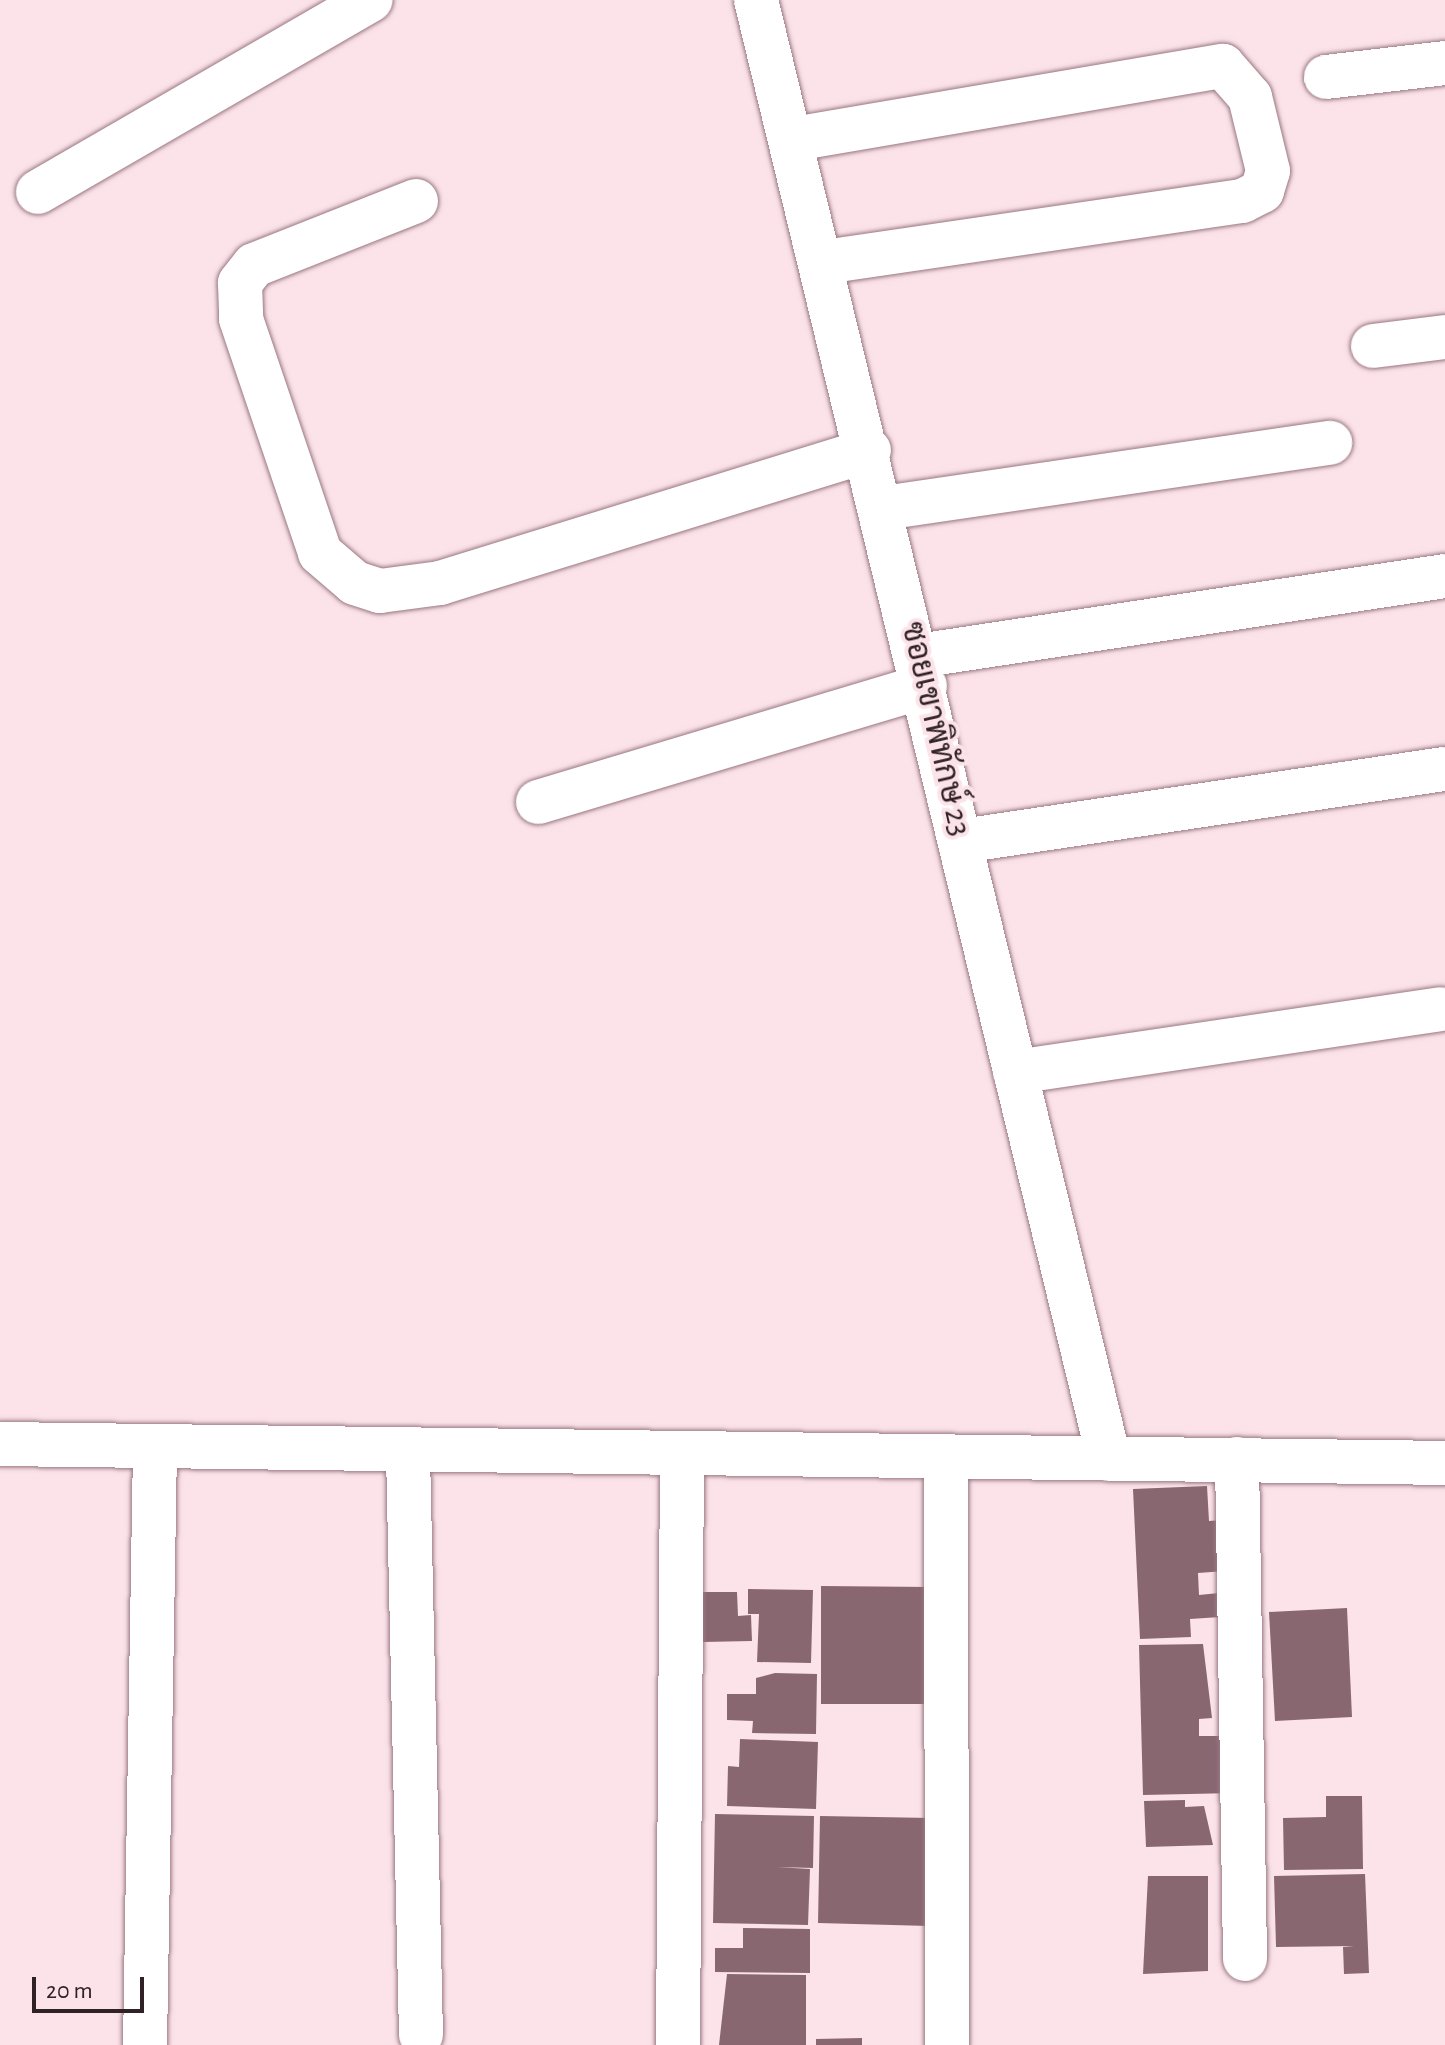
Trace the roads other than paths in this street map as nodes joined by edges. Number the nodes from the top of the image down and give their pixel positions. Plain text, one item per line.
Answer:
1 (370, 0) edge
2 (756, 0) edge
3 (311, 16) edge
4 (1445, 63) edge
5 (1326, 77) dead end
6 (794, 139) junction
7 (38, 192) dead end
8 (416, 201) dead end
9 (825, 262) junction
10 (1445, 337) edge
11 (1373, 346) dead end
12 (1330, 443) dead end
13 (869, 450) junction
14 (883, 508) junction
15 (1445, 576) edge
16 (922, 671) junction
17 (1445, 769) edge
18 (538, 802) dead end
19 (962, 841) junction
20 (1440, 1009) dead end
21 (1015, 1072) junction
22 (0, 1444) edge
23 (155, 1446) junction
24 (408, 1454) junction
25 (946, 1456) junction
26 (682, 1458) junction
27 (1109, 1459) junction
28 (1237, 1459) junction
29 (1445, 1463) edge
30 (1245, 1959) dead end
31 (421, 2035) dead end
32 (145, 2045) edge
33 (678, 2045) edge
34 (947, 2045) edge

1 - 3 street
2 - 6 street, ซอยเขาพิทักษ์ 23
3 - 7 street
4 - 5 street
6 - 9 street, ซอยเขาพิทักษ์ 23
6 - 9 street
8 - 13 street
9 - 13 street, ซอยเขาพิทักษ์ 23
10 - 11 street
12 - 14 street
13 - 14 street, ซอยเขาพิทักษ์ 23
14 - 16 street, ซอยเขาพิทักษ์ 23
15 - 16 street
16 - 18 street
16 - 19 street, ซอยเขาพิทักษ์ 23
17 - 19 street
19 - 21 street, ซอยเขาพิทักษ์ 23
20 - 21 street
21 - 27 street, ซอยเขาพิทักษ์ 23
22 - 23 street
23 - 24 street
23 - 32 street
24 - 26 street
24 - 31 street
25 - 26 street
25 - 27 street
25 - 34 street
26 - 33 street
27 - 28 street
28 - 29 street
28 - 30 street

